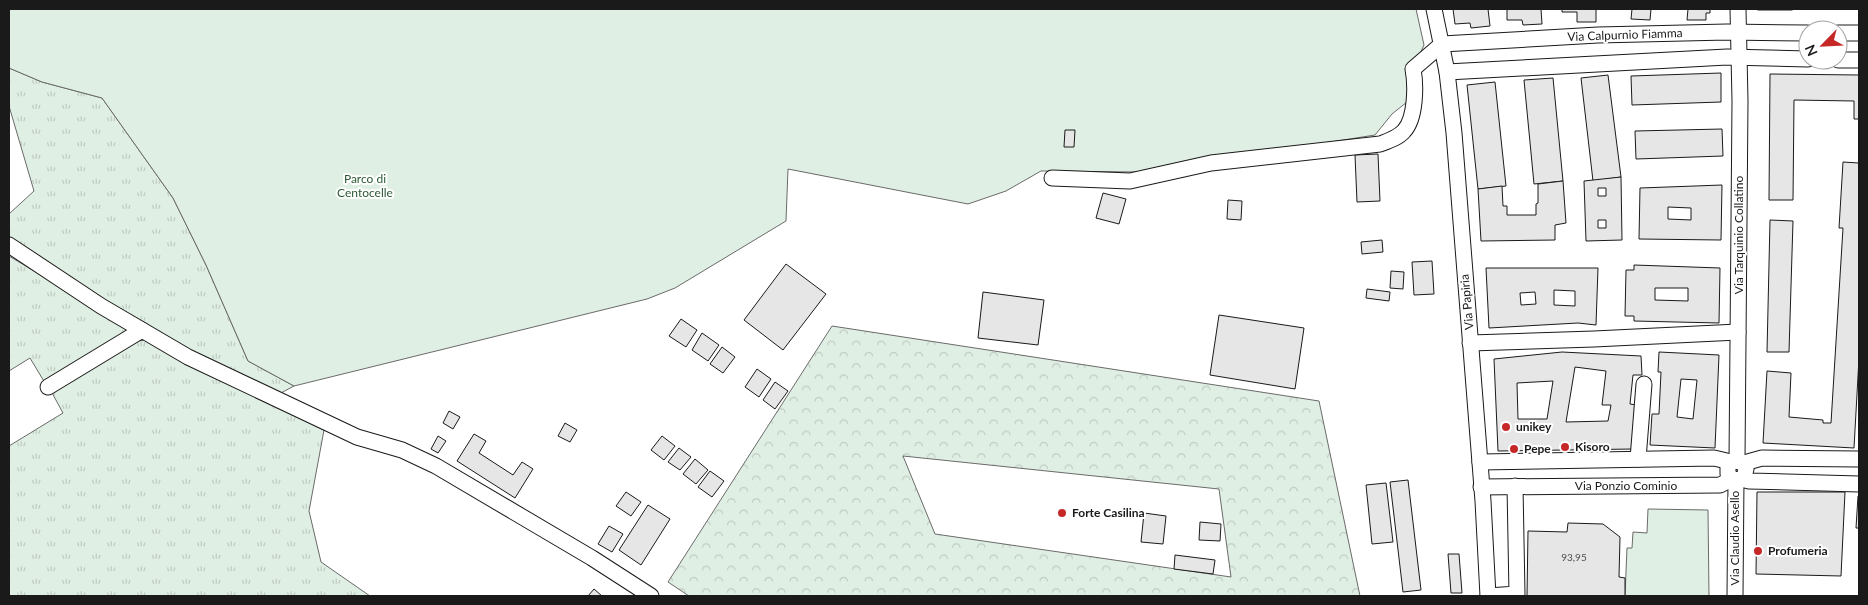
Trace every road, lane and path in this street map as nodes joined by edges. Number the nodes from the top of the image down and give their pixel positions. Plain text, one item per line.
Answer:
1 (1434, 9) edge
2 (1738, 9) edge
3 (1739, 33) junction
4 (1798, 33) edge
5 (1442, 44) junction
6 (1740, 58) junction
7 (1798, 59) edge
8 (1447, 72) junction
9 (1052, 178) dead end
10 (9, 245) edge
11 (142, 330) junction
12 (1738, 332) junction
13 (1470, 343) junction
14 (1644, 384) dead end
15 (48, 387) dead end
16 (1638, 459) junction
17 (1517, 460) junction
18 (1859, 460) edge
19 (1480, 462) junction
20 (1737, 462) junction
21 (1736, 479) junction
22 (1859, 484) edge
23 (1516, 486) junction
24 (1482, 488) junction
25 (651, 596) edge
26 (1488, 596) edge
27 (1735, 596) edge

1 - 5 street, Via Papiria
2 - 3 street, Via Tarquinio Collatino
3 - 4 street, Via Calpurnio Fiamma
3 - 5 street, Via Calpurnio Fiamma
3 - 6 street, Via Tarquinio Collatino
5 - 8 street, Via Papiria
5 - 9 street
6 - 7 street
6 - 8 street
6 - 12 street, Via Tarquinio Collatino
8 - 13 street, Via Papiria
10 - 11 street
11 - 15 street
11 - 25 street
12 - 13 street
12 - 20 street, Via Tarquinio Collatino
13 - 19 street, Via Papiria
14 - 16 street
16 - 17 street
16 - 20 street
17 - 19 street
17 - 23 street
18 - 20 street
19 - 24 street, Via Papiria
20 - 21 street, Via Claudio Asello
21 - 22 street, Via Ponzio Cominio
21 - 23 street, Via Ponzio Cominio
21 - 27 street, Via Claudio Asello
23 - 24 street, Via Ponzio Cominio
23 - 26 street
24 - 26 street, Via Papiria

